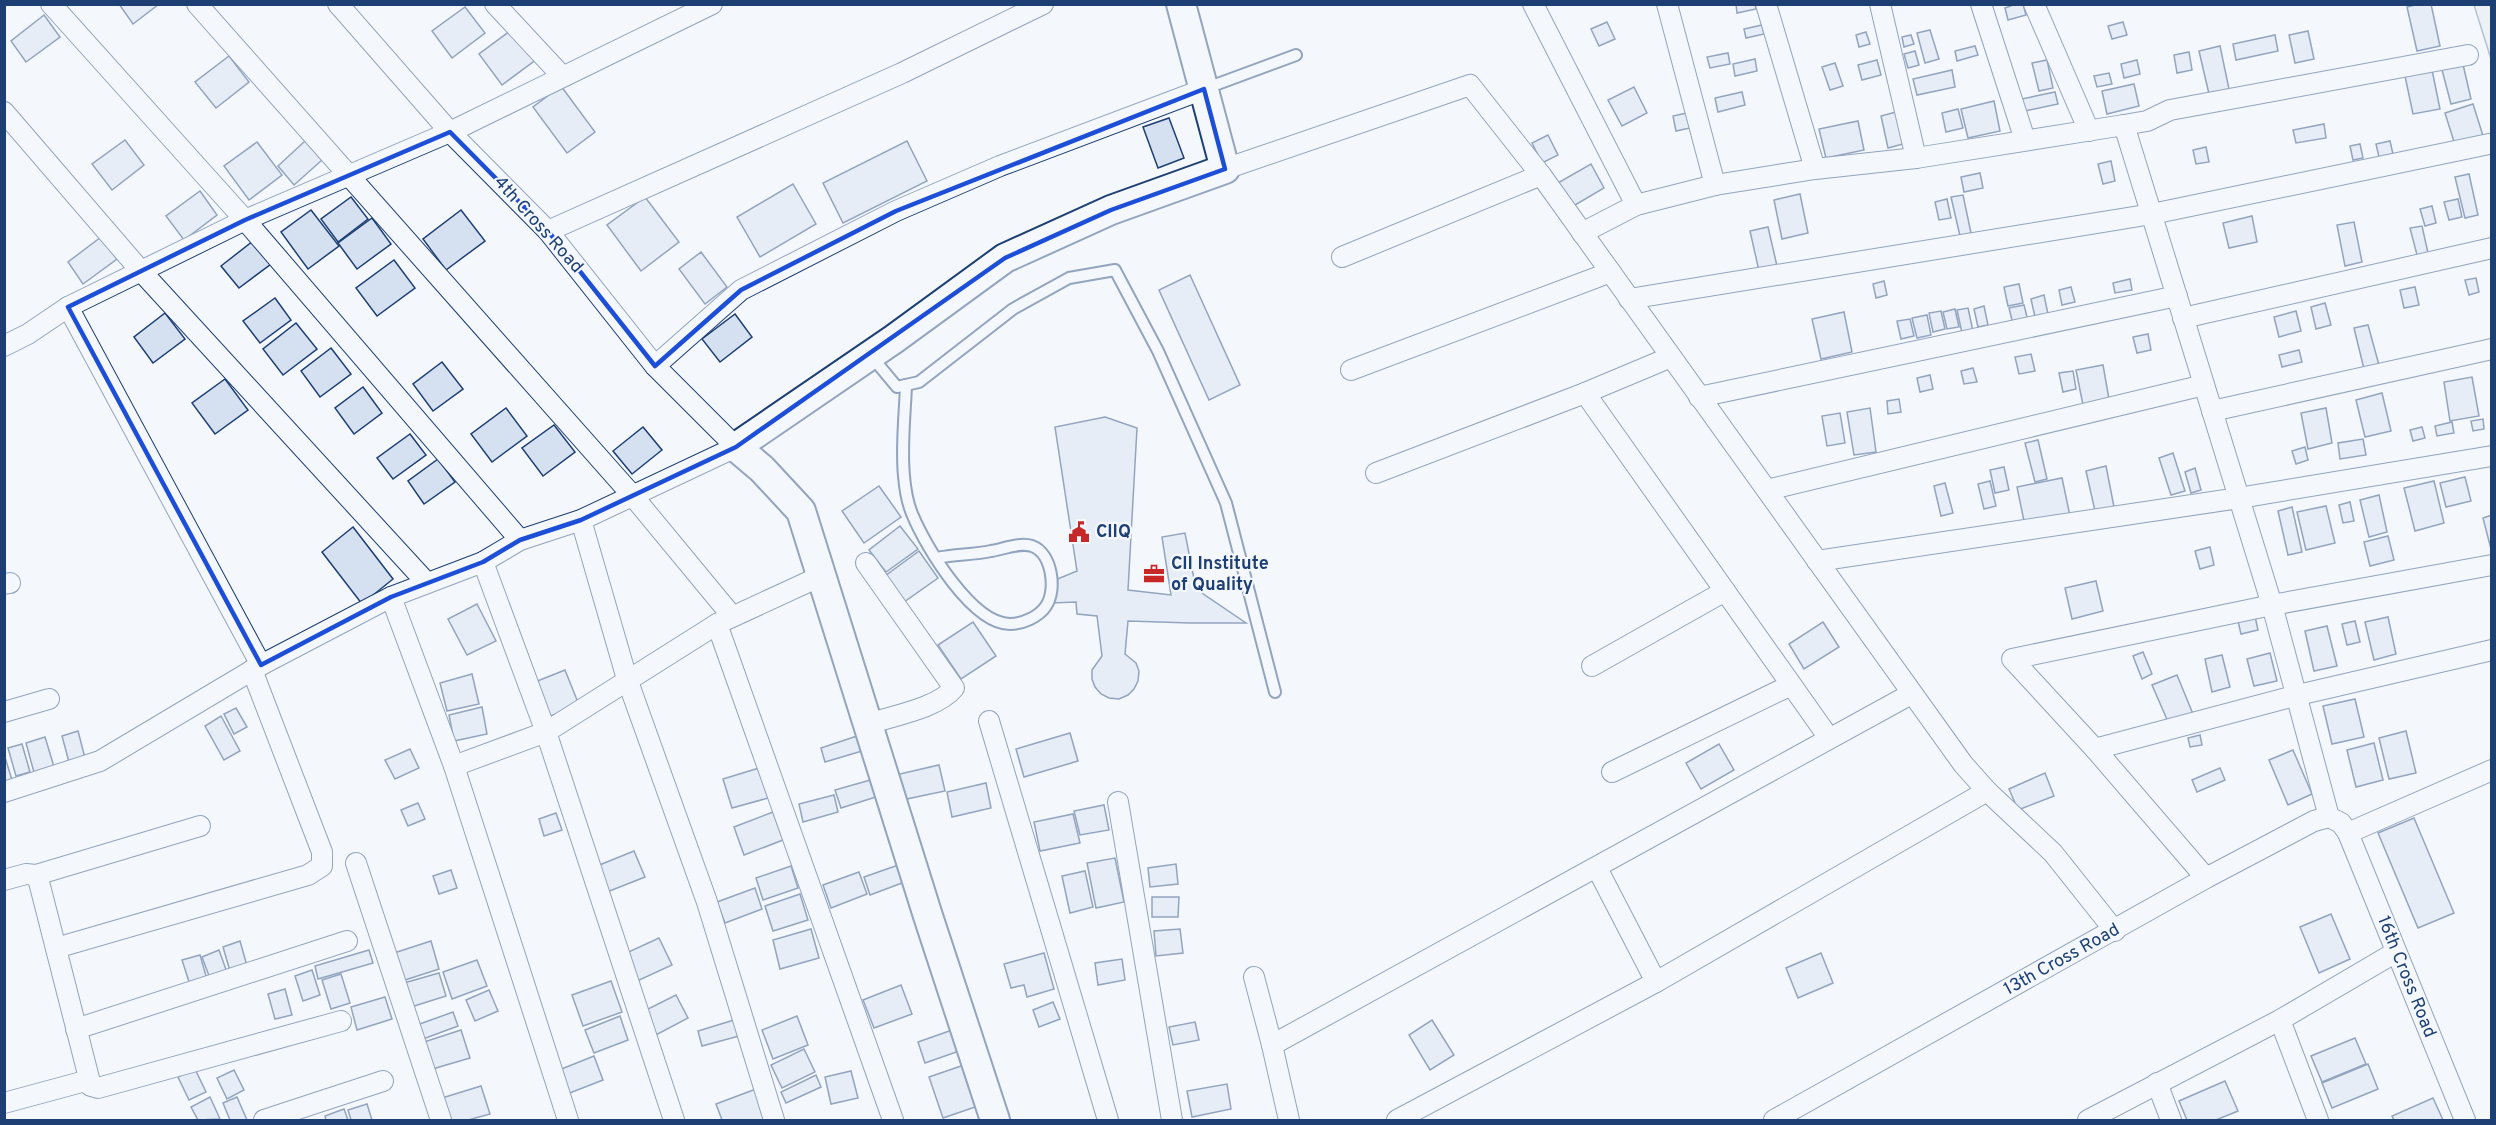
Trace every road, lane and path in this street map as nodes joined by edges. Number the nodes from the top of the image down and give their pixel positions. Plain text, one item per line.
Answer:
1 (51, 4) edge
2 (197, 4) edge
3 (338, 4) edge
4 (495, 4) edge
5 (712, 4) edge
6 (1043, 4) edge
7 (1181, 4) edge
8 (1533, 4) edge
9 (1667, 4) edge
10 (1766, 4) edge
11 (1880, 4) edge
12 (1981, 4) edge
13 (2034, 4) edge
14 (2468, 55) dead end
15 (1296, 56) dead end
16 (562, 76) junction
17 (1204, 89) junction
18 (4, 112) edge
19 (2124, 126) junction
20 (2089, 131) junction
21 (450, 132) junction
22 (2025, 140) junction
23 (2489, 144) dead end
24 (1916, 158) junction
25 (1225, 169) junction
26 (1815, 169) junction
27 (348, 174) junction
28 (1541, 175) junction
29 (1715, 185) junction
30 (1636, 205) junction
31 (2152, 214) junction
32 (245, 220) junction
33 (548, 231) junction
34 (1582, 233) junction
35 (2492, 248) edge
36 (1342, 256) dead end
37 (140, 270) junction
38 (1611, 272) junction
39 (2177, 296) junction
40 (1629, 299) junction
41 (68, 307) junction
42 (2183, 318) junction
43 (4, 346) edge
44 (2492, 349) edge
45 (870, 354) junction
46 (1671, 357) junction
47 (655, 366) junction
48 (1351, 370) dead end
49 (906, 385) junction
50 (2204, 385) junction
51 (1585, 393) junction
52 (1699, 397) junction
53 (2212, 411) junction
54 (736, 447) junction
55 (2492, 456) edge
56 (1376, 473) dead end
57 (1767, 490) junction
58 (632, 495) junction
59 (2239, 498) junction
60 (581, 520) junction
61 (520, 540) junction
62 (937, 558) junction
63 (1817, 561) junction
64 (483, 562) junction
65 (866, 563) dead end
66 (2492, 565) edge
67 (821, 576) junction
68 (426, 582) junction
69 (1725, 591) junction
70 (391, 597) junction
71 (2272, 605) junction
72 (724, 620) junction
73 (2492, 650) edge
74 (1592, 666) dead end
75 (257, 668) junction
76 (627, 679) junction
77 (1791, 685) junction
78 (1275, 692) dead end
79 (1911, 694) junction
80 (2298, 695) junction
81 (49, 699) dead end
82 (4, 712) edge
83 (989, 721) dead end
84 (868, 724) junction
85 (546, 732) junction
86 (1829, 738) junction
87 (2095, 749) junction
88 (454, 766) junction
89 (1612, 772) dead end
90 (2491, 772) edge
91 (1987, 791) junction
92 (4, 792) edge
93 (1118, 802) dead end
94 (2329, 817) junction
95 (200, 826) dead end
96 (2348, 833) junction
97 (356, 863) dead end
98 (1597, 868) junction
99 (36, 875) junction
100 (2206, 878) junction
101 (4, 880) edge
102 (2115, 930) junction
103 (347, 941) dead end
104 (56, 948) junction
105 (2396, 952) junction
106 (1254, 977) dead end
107 (1656, 982) junction
108 (2280, 1020) junction
109 (341, 1021) dead end
110 (76, 1029) junction
111 (1272, 1045) junction
112 (89, 1080) junction
113 (383, 1082) dead end
114 (2157, 1083) junction
115 (4, 1103) edge
116 (264, 1120) edge
117 (441, 1120) edge
118 (568, 1120) edge
119 (674, 1120) edge
120 (774, 1120) edge
121 (893, 1120) edge
122 (995, 1120) edge
123 (1108, 1120) edge
124 (1172, 1120) edge
125 (1289, 1120) edge
126 (1397, 1120) edge
127 (1774, 1120) edge
128 (2088, 1120) edge
129 (2171, 1120) edge
130 (2318, 1120) edge
131 (2465, 1120) edge

1 - 32 street
2 - 27 street
3 - 21 street, 4th Cross Road
4 - 16 street
5 - 16 street
6 - 33 street
7 - 17 street
8 - 30 street
9 - 29 street
10 - 26 street
11 - 24 street
12 - 22 street
13 - 20 street
14 - 19 street
15 - 17 lane
16 - 21 street
17 - 25 street
17 - 47 street
18 - 37 street
19 - 20 street
19 - 31 street
20 - 22 street
21 - 27 street
21 - 33 street, 4th Cross Road
22 - 24 street
23 - 31 street
24 - 26 street
25 - 28 street
25 - 45 street
26 - 29 street
27 - 32 street
27 - 58 street
28 - 34 street
28 - 36 street
29 - 30 street
30 - 34 street
31 - 39 street
31 - 40 street
32 - 37 street
32 - 61 street
33 - 47 street, 4th Cross Road
34 - 38 street
35 - 42 street
37 - 41 street
37 - 68 street
38 - 40 street
38 - 48 street
39 - 42 street
39 - 52 street
40 - 46 street
41 - 43 street
41 - 75 street
42 - 50 street
44 - 53 street
45 - 49 lane
45 - 54 street
46 - 51 street
46 - 52 street
47 - 54 street, 4th Cross Road
49 - 62 lane
49 - 78 lane
50 - 53 street
50 - 57 street
51 - 56 street
51 - 69 street
52 - 57 street
53 - 59 street
54 - 58 street
54 - 67 street
55 - 59 street
57 - 63 street
58 - 60 street
58 - 72 street
59 - 63 street
59 - 71 street
60 - 61 street
60 - 76 street
61 - 64 street
62 - 62 lane
63 - 79 street
64 - 68 street
64 - 85 street
65 - 84 street
66 - 71 street
67 - 72 street
67 - 84 street
68 - 70 street
69 - 74 street
69 - 77 street
70 - 75 street
70 - 88 street
71 - 80 street
71 - 87 street
72 - 76 street
72 - 121 street
73 - 80 street
75 - 92 street
75 - 104 street
76 - 85 street
76 - 120 street
77 - 86 street
77 - 89 street
79 - 86 street
79 - 91 street
80 - 87 street
80 - 94 street
81 - 82 street
83 - 123 street
84 - 122 street
85 - 88 street
85 - 119 street
86 - 98 street
87 - 100 street
88 - 118 street
90 - 96 street
91 - 102 street
91 - 107 street
93 - 124 street
94 - 96 street
94 - 100 street, 13th Cross Road
95 - 99 street
96 - 105 street, 16th Cross Road
97 - 117 street
98 - 107 street
98 - 111 street
99 - 101 street
99 - 104 street
100 - 102 street, 13th Cross Road
102 - 127 street, 13th Cross Road
103 - 110 street
104 - 110 street
105 - 108 street
105 - 131 street, 16th Cross Road
106 - 111 street
107 - 126 street
108 - 114 street
108 - 130 street
109 - 112 street
110 - 112 street
111 - 125 street
112 - 115 street
113 - 116 street
114 - 128 street
114 - 129 street

